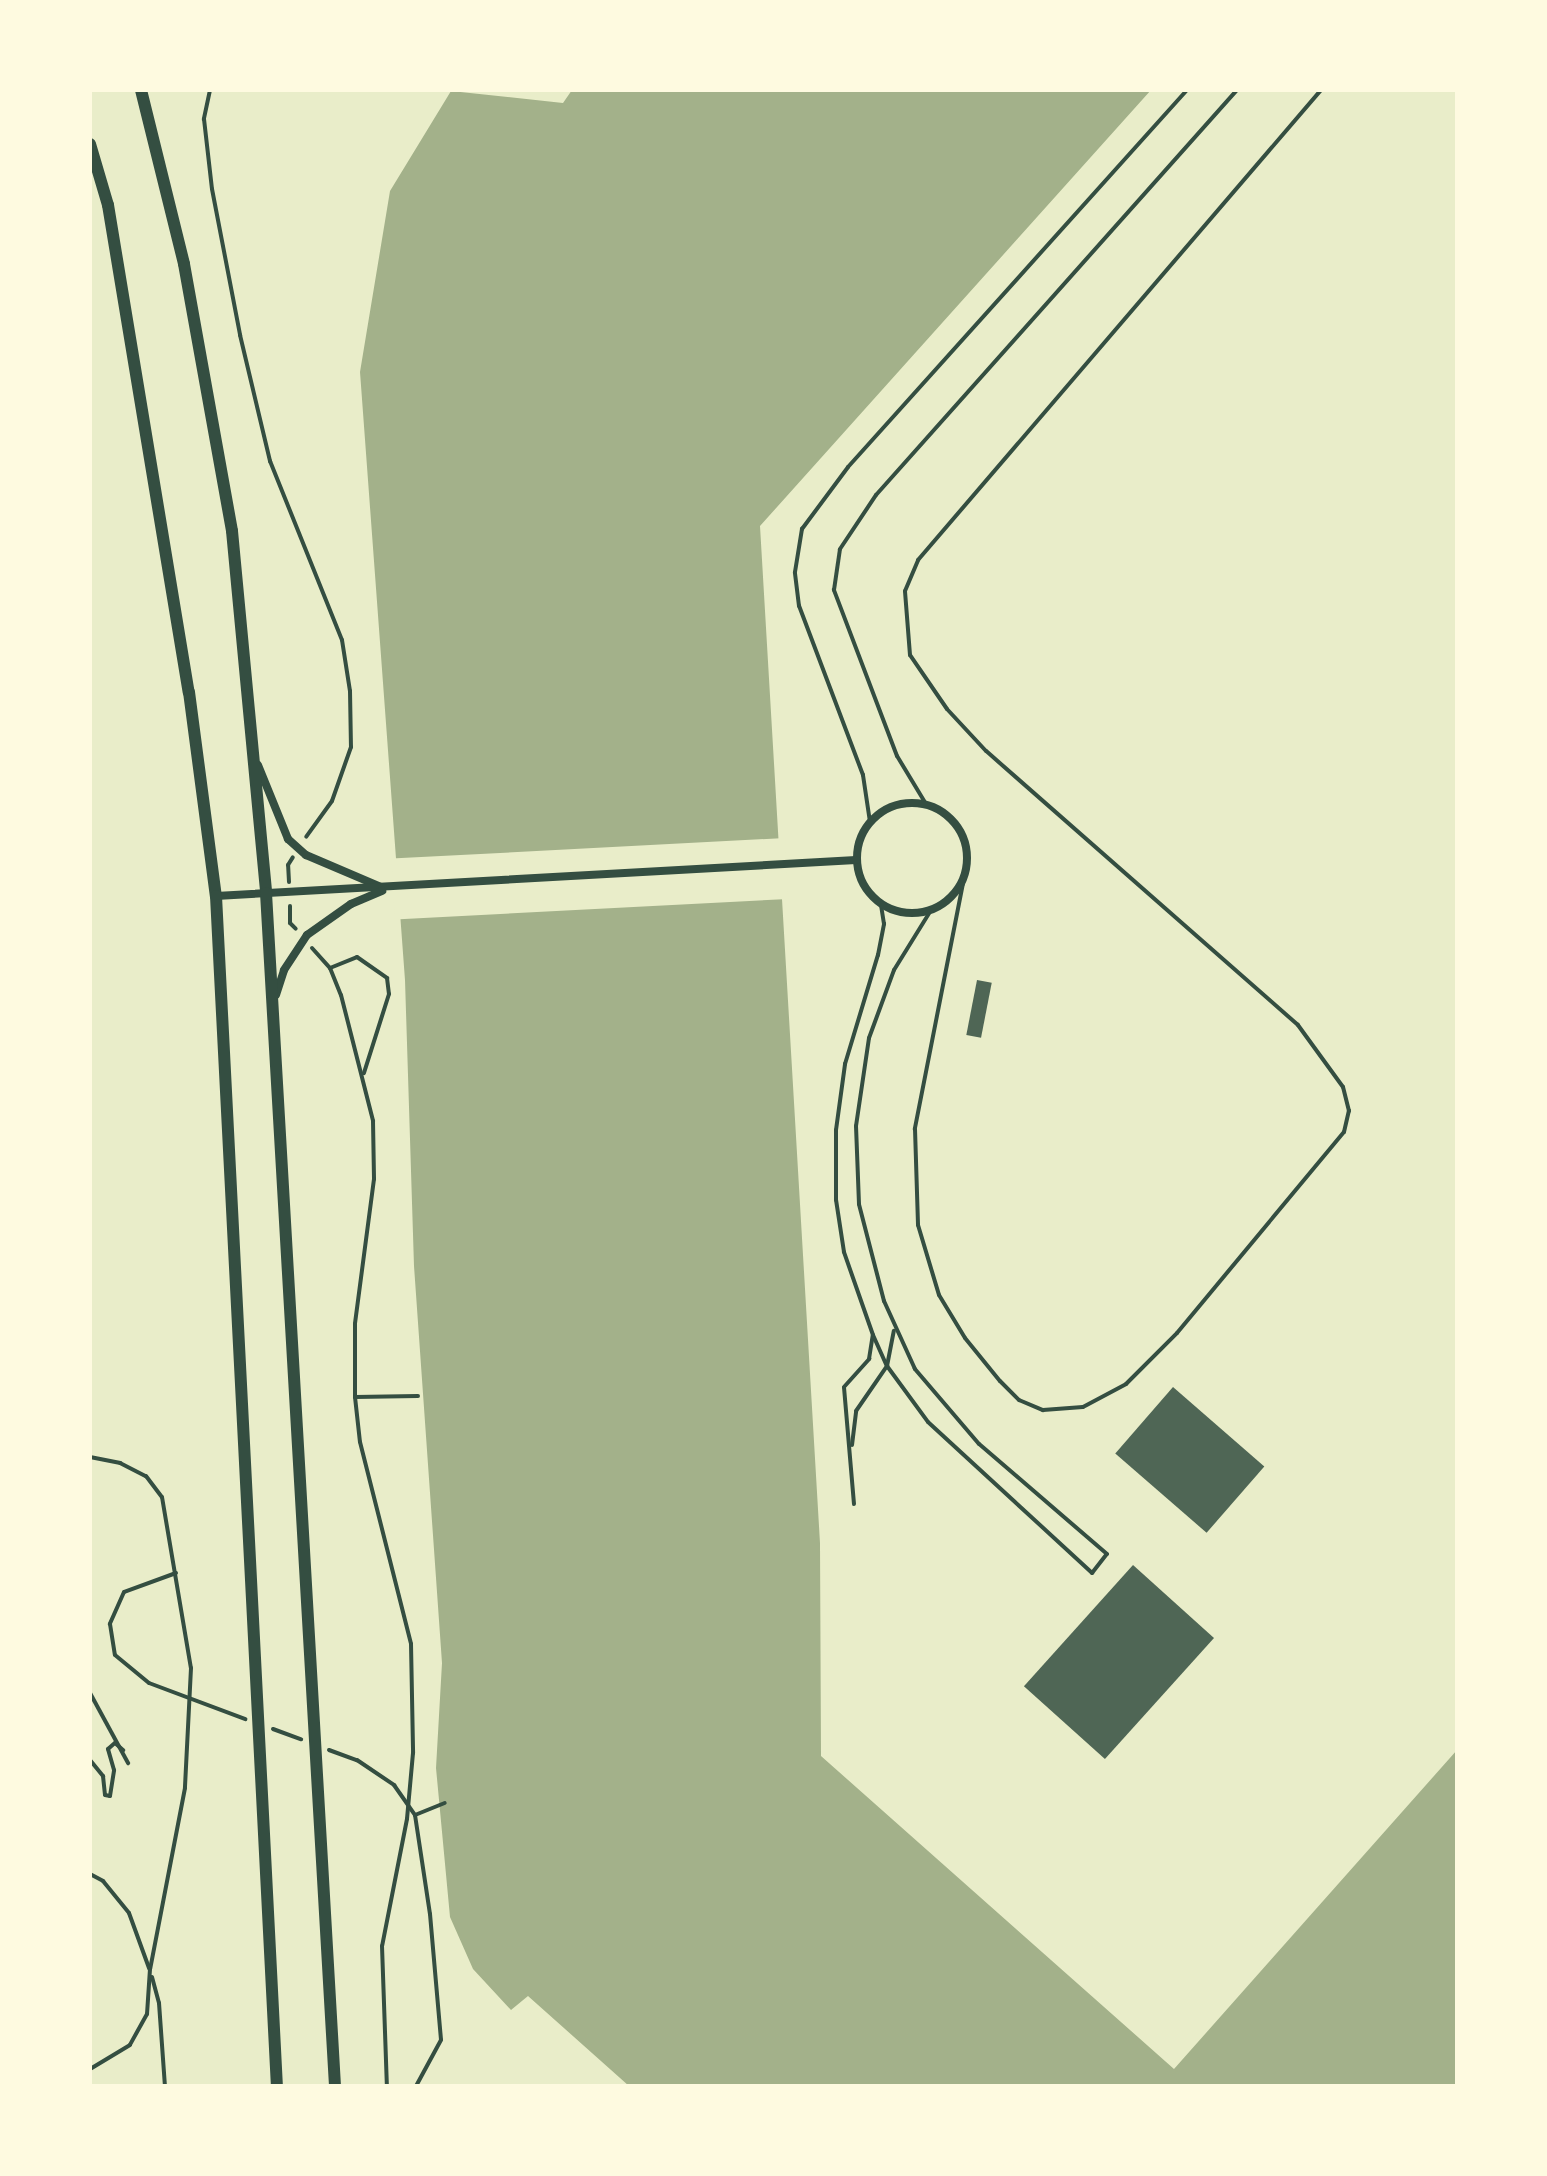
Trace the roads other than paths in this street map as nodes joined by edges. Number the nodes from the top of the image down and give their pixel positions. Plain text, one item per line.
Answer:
1 (141, 90) edge
2 (1187, 90) edge
3 (1237, 90) edge
4 (1321, 90) edge
5 (90, 144) edge
6 (252, 743) junction
7 (926, 804) junction
8 (870, 822) junction
9 (856, 860) junction
10 (965, 873) junction
11 (386, 889) junction
12 (266, 893) junction
13 (216, 896) junction
14 (881, 904) junction
15 (931, 910) junction
16 (272, 1006) junction
17 (894, 1327) junction
18 (872, 1335) junction
19 (886, 1366) junction
20 (851, 1455) junction
21 (854, 1504) dead end
22 (278, 2086) edge
23 (335, 2086) edge

1 - 6 main road
2 - 8 lane
3 - 7 lane
4 - 10 lane
5 - 13 main road
6 - 11 street
6 - 12 main road
7 - 8 street
7 - 10 street
8 - 9 street
9 - 11 street
9 - 14 street
10 - 15 street
11 - 12 street
11 - 16 street
12 - 13 street
12 - 16 main road
13 - 22 main road
14 - 15 street
14 - 18 lane
15 - 17 lane
16 - 23 main road
17 - 19 lane
17 - 19 lane
18 - 19 lane
18 - 20 lane
19 - 20 lane
20 - 21 lane

